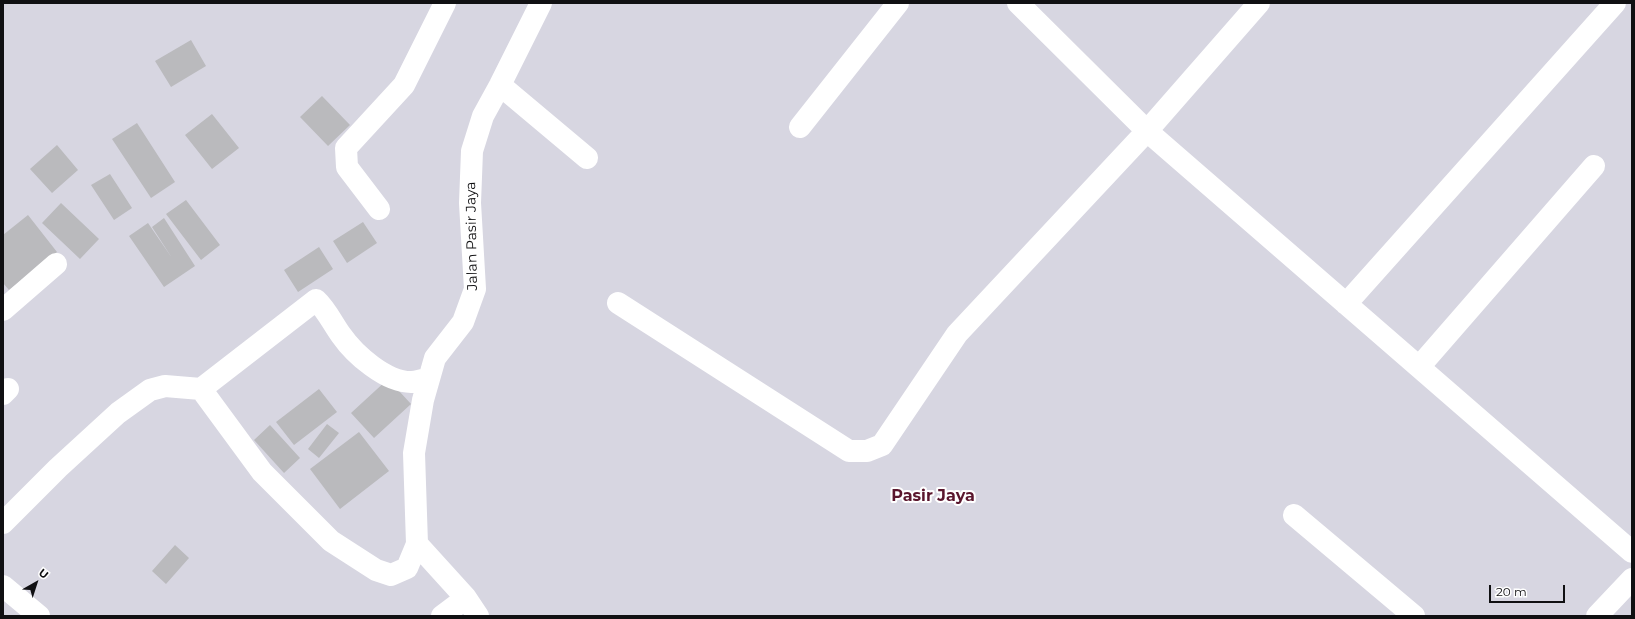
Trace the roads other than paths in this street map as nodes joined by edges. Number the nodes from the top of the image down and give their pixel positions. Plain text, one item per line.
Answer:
1 (445, 3) edge
2 (541, 3) edge
3 (898, 3) edge
4 (1018, 3) edge
5 (1260, 3) edge
6 (1615, 3) edge
7 (500, 85) junction
8 (800, 127) dead end
9 (1147, 131) junction
10 (587, 158) dead end
11 (1594, 166) dead end
12 (379, 208) dead end
13 (56, 264) dead end
14 (618, 303) dead end
15 (1346, 304) junction
16 (3, 310) edge
17 (1419, 368) junction
18 (429, 378) junction
19 (201, 389) junction
20 (1294, 515) dead end
21 (3, 523) edge
22 (417, 544) junction
23 (1632, 552) edge
24 (1632, 579) edge
25 (3, 586) edge
26 (466, 598) junction
27 (39, 616) edge
28 (442, 616) edge
29 (478, 616) edge
30 (1414, 616) edge
31 (1597, 616) edge

1 - 12 street
2 - 7 street, Jalan Pasir Jaya
3 - 8 street
4 - 9 street
5 - 9 street
6 - 15 street
7 - 10 street
7 - 18 street, Jalan Pasir Jaya
9 - 14 street
9 - 15 street
11 - 17 street
13 - 16 street
15 - 17 street
17 - 23 street
18 - 19 street
18 - 22 street, Jalan Pasir Jaya
19 - 21 street
19 - 22 street
20 - 30 street
22 - 26 street
24 - 31 street
25 - 27 street
26 - 28 street
26 - 29 street

